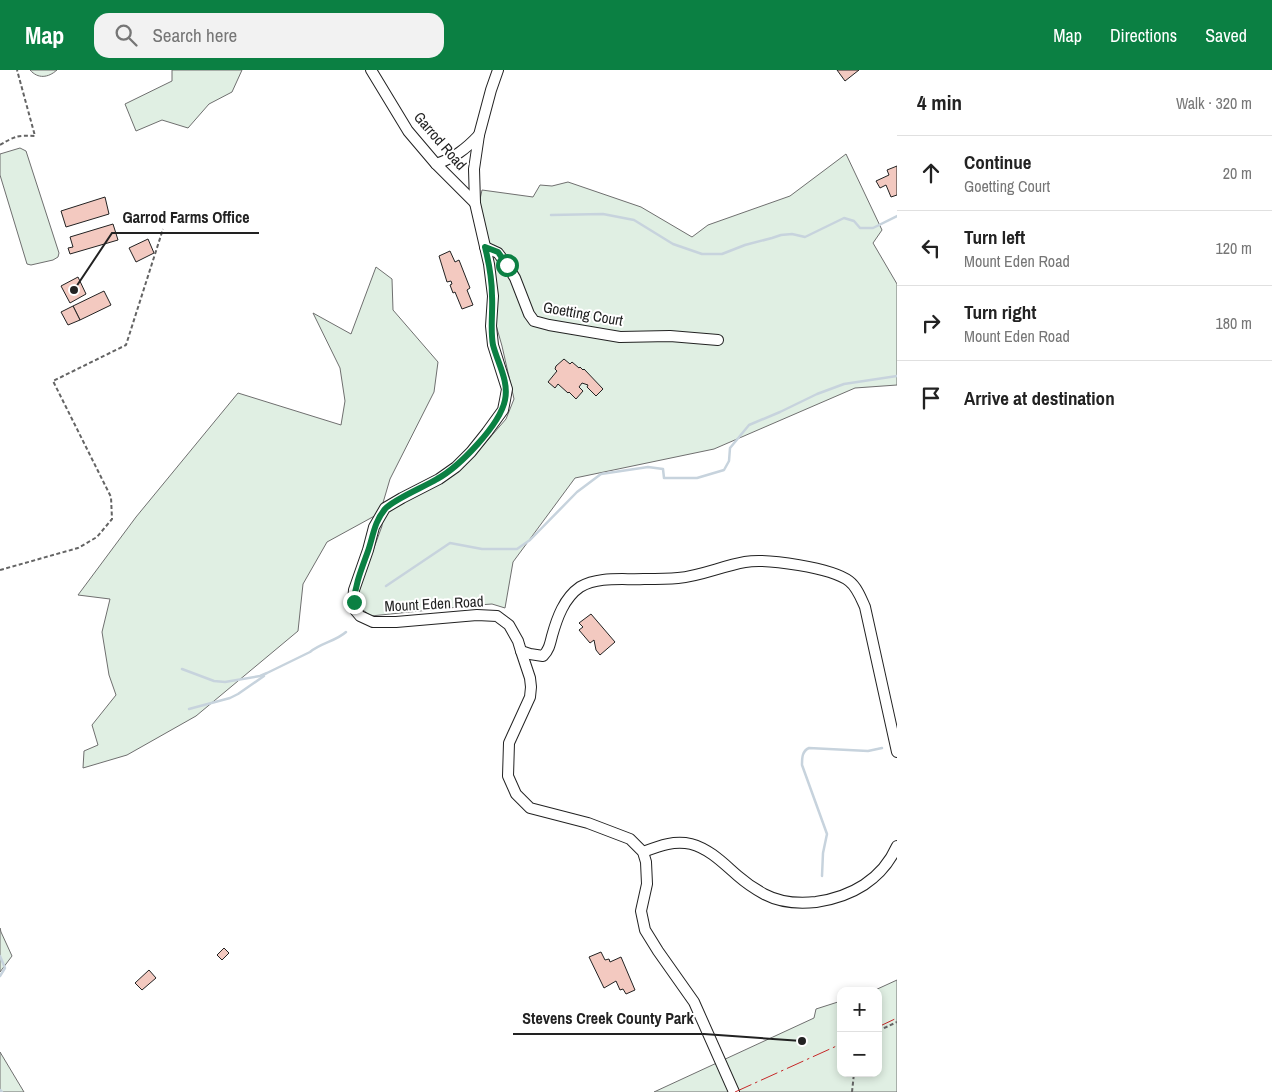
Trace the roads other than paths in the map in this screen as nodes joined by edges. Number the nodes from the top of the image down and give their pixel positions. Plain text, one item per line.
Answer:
1 (370, 70) edge
2 (498, 70) edge
3 (479, 135) junction
4 (436, 164) junction
5 (475, 203) junction
6 (485, 247) junction
7 (718, 340) dead end
8 (521, 651) junction
9 (543, 656) junction
10 (528, 672) junction
11 (897, 752) edge
12 (897, 846) edge
13 (643, 852) junction
14 (734, 1092) edge

1 - 4 street, Garrod Road
2 - 3 street, Mount Eden Road
3 - 4 street
3 - 5 street, Mount Eden Road
4 - 5 street, Garrod Road
5 - 6 street, Mount Eden Road
6 - 7 street, Goetting Court
6 - 8 street, Mount Eden Road
8 - 9 street
8 - 10 street, Mount Eden Road
9 - 10 street
9 - 11 street
10 - 13 street, Mount Eden Road
12 - 13 street
13 - 14 street

